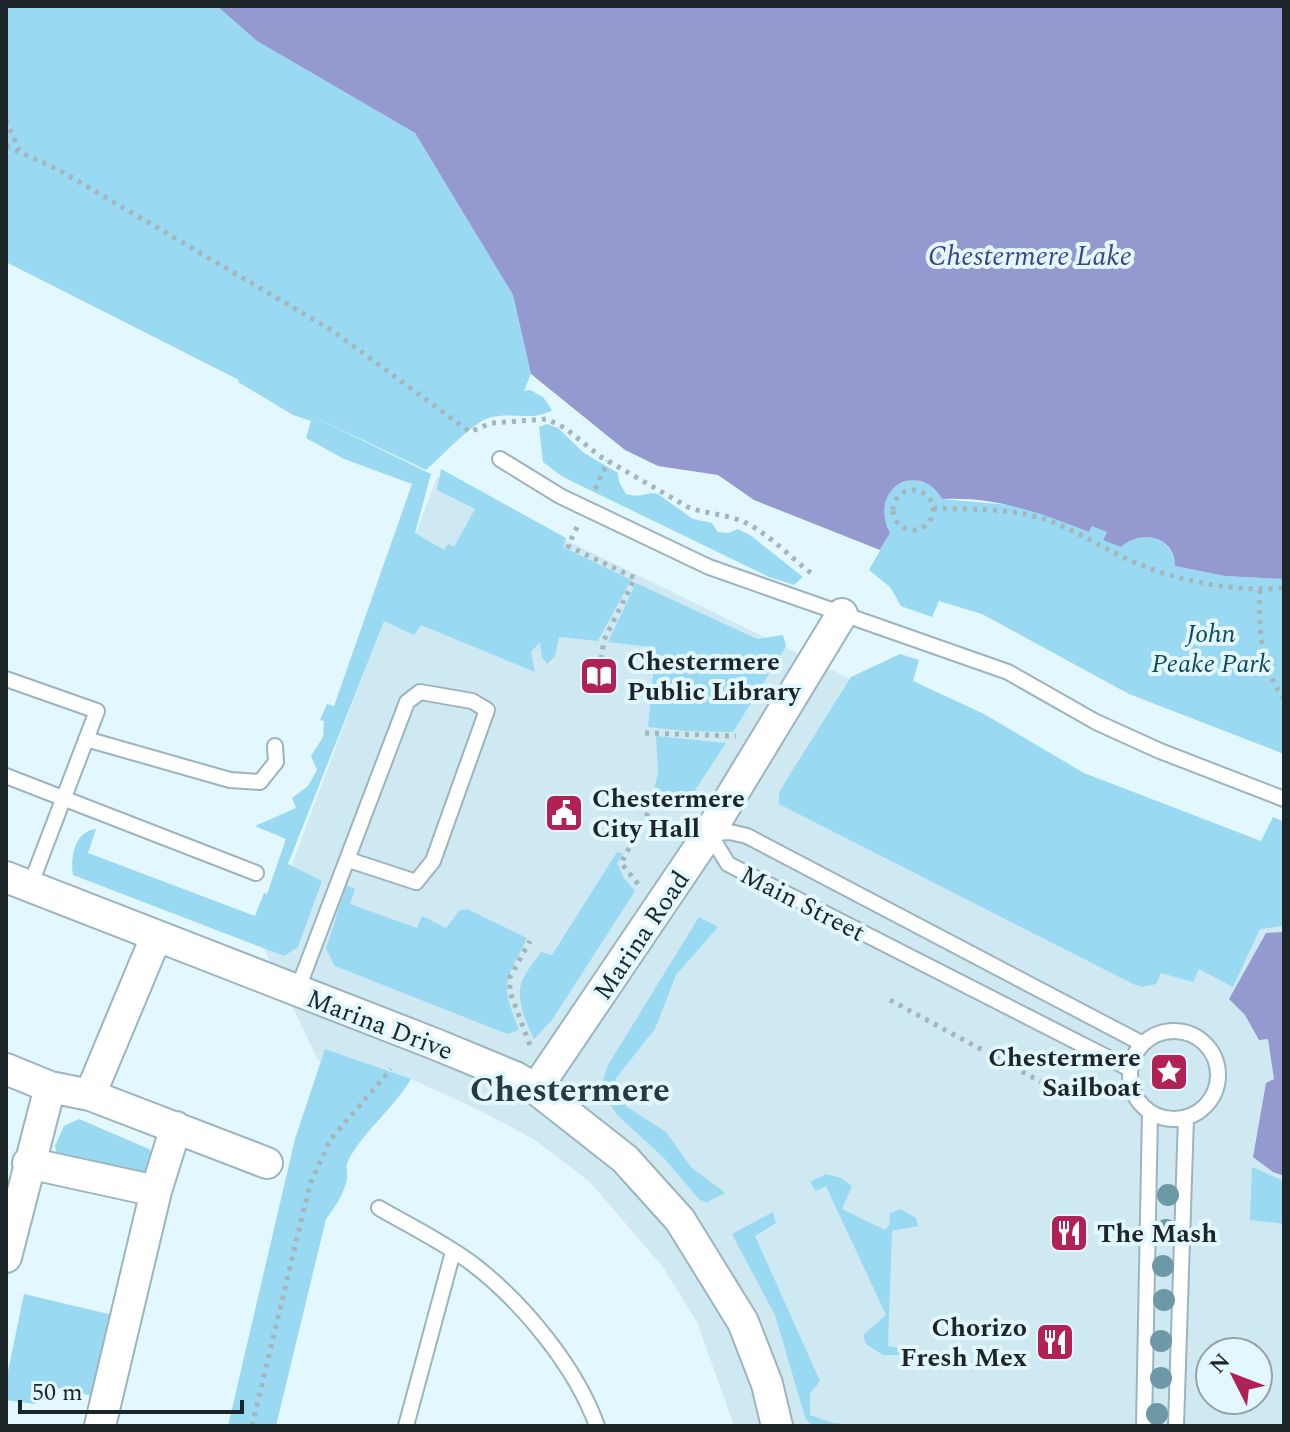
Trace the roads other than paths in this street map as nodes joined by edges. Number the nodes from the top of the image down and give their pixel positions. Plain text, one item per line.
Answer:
1 (500, 459) dead end
2 (842, 614) junction
3 (6, 679) edge
4 (86, 739) junction
5 (275, 746) dead end
6 (6, 776) edge
7 (64, 798) junction
8 (1284, 799) edge
9 (709, 833) junction
10 (349, 860) junction
11 (256, 873) dead end
12 (18, 881) edge
13 (156, 937) junction
14 (297, 991) junction
15 (1143, 1044) junction
16 (6, 1069) edge
17 (1130, 1069) junction
18 (50, 1087) junction
19 (536, 1089) junction
20 (90, 1095) junction
21 (1150, 1112) junction
22 (1186, 1117) junction
23 (176, 1127) junction
24 (28, 1163) junction
25 (267, 1163) dead end
26 (156, 1191) junction
27 (379, 1208) dead end
28 (453, 1252) junction
29 (6, 1257) edge
30 (100, 1426) edge
31 (406, 1426) edge
32 (597, 1426) edge
33 (777, 1426) edge
34 (1144, 1426) edge
35 (1176, 1426) edge

1 - 2 lane
2 - 8 lane
2 - 9 street, Marina Road
3 - 4 lane
4 - 5 lane
4 - 7 lane
6 - 7 lane
7 - 11 lane
7 - 12 lane
9 - 15 lane, Main Street
9 - 17 lane, Main Street
9 - 19 street, Marina Road
10 - 10 lane
10 - 14 lane
12 - 13 street, Marina Drive
13 - 14 street, Marina Drive
13 - 20 street
14 - 19 street, Marina Drive
15 - 17 lane
15 - 22 lane
16 - 18 street
17 - 21 lane
18 - 20 street
18 - 24 street
19 - 33 street, Marina Drive
20 - 23 street
21 - 22 lane
21 - 34 lane
22 - 35 lane
23 - 25 street
23 - 26 street
24 - 26 street
24 - 29 street
26 - 30 street
27 - 28 lane
28 - 31 lane
28 - 32 lane

